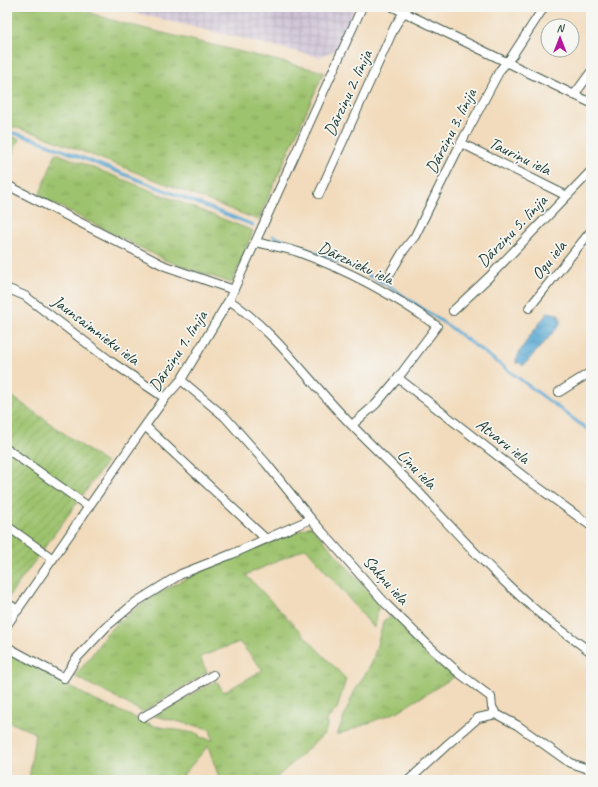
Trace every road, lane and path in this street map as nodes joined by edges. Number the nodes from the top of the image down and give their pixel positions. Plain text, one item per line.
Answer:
1 (362, 7) edge
2 (393, 7) edge
3 (544, 7) edge
4 (406, 9) edge
5 (507, 62) junction
6 (591, 72) edge
7 (574, 96) junction
8 (591, 103) edge
9 (461, 143) junction
10 (591, 171) edge
11 (7, 185) edge
12 (319, 194) dead end
13 (567, 196) junction
14 (591, 231) edge
15 (588, 240) edge
16 (256, 242) junction
17 (391, 272) dead end
18 (7, 290) edge
19 (234, 290) junction
20 (229, 300) junction
21 (529, 308) dead end
22 (453, 311) dead end
23 (591, 372) edge
24 (398, 378) junction
25 (181, 380) junction
26 (559, 392) dead end
27 (165, 398) junction
28 (352, 425) junction
29 (145, 426) junction
30 (7, 449) edge
31 (89, 507) junction
32 (311, 519) junction
33 (590, 523) edge
34 (7, 526) edge
35 (266, 539) junction
36 (53, 560) junction
37 (7, 603) edge
38 (18, 610) junction
39 (7, 626) edge
40 (7, 647) edge
41 (591, 652) edge
42 (213, 675) dead end
43 (496, 714) junction
44 (143, 717) dead end
45 (591, 770) edge
46 (409, 780) edge

1 - 16 street, Dārziņu 1. līnija
2 - 4 street
3 - 5 street, Dārziņu 3. līnija
4 - 5 street
4 - 12 street, Dārziņu 2. līnija
5 - 7 street
5 - 9 street, Dārziņu 3. līnija
6 - 7 street
7 - 8 street
9 - 13 street, Tauriņu iela
9 - 17 street, Dārziņu 3. līnija
10 - 13 street, Dārziņu 5. līnija
11 - 19 street
13 - 22 street, Dārziņu 5. līnija
14 - 15 street, Ogu iela
15 - 21 street, Ogu iela
16 - 19 street, Dārziņu 1. līnija
16 - 24 street, Dārznieku iela
18 - 27 street, Jaunsaimnieku iela
19 - 20 street, Dārziņu 1. līnija
20 - 25 street, Dārziņu 1. līnija
20 - 28 street, Līņu iela
23 - 26 street
24 - 28 street
24 - 33 street, Atvaru iela
25 - 27 street, Dārziņu 1. līnija
25 - 32 street, Sakņu iela
27 - 29 street, Dārziņu 1. līnija
28 - 41 street, Līņu iela
29 - 31 street, Dārziņu 1. līnija
29 - 35 street
30 - 31 street
31 - 36 street, Dārziņu 1. līnija
32 - 35 street
32 - 43 street, Sakņu iela
34 - 36 street
35 - 40 street
36 - 38 street, Dārziņu 1. līnija
37 - 38 street
38 - 39 street, Dārziņu 1. līnija
42 - 44 street
43 - 45 street
43 - 46 street

